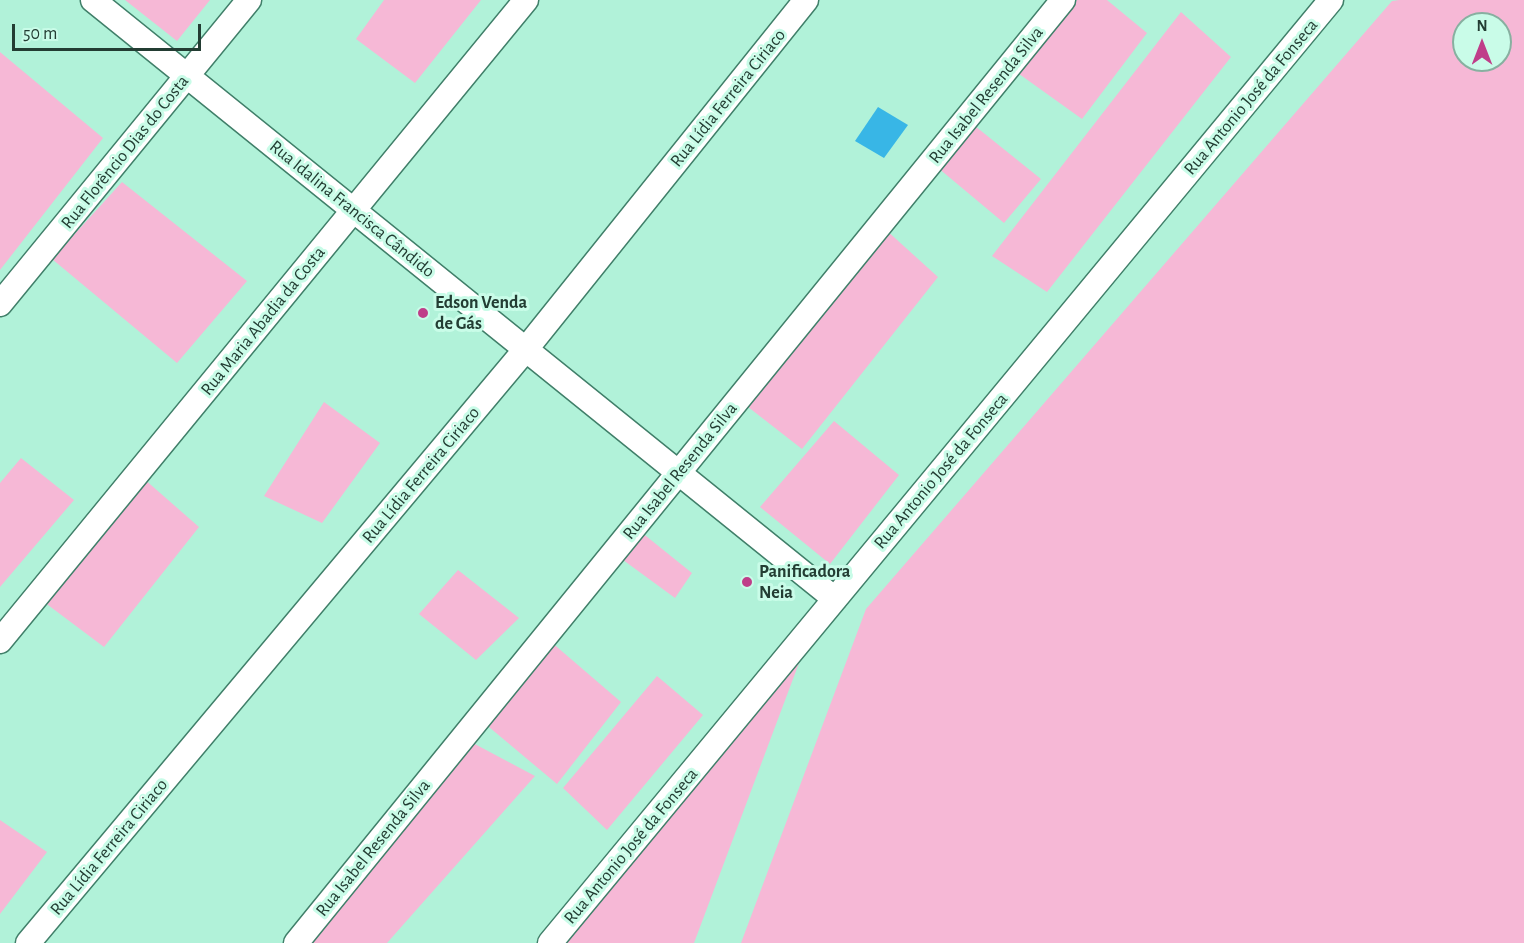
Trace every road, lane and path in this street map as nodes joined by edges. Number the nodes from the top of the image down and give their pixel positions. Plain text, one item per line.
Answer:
1 (93, 0) edge
2 (249, 0) edge
3 (526, 0) edge
4 (806, 0) edge
5 (1063, 0) edge
6 (1331, 0) edge
7 (187, 76) junction
8 (354, 210) junction
9 (0, 304) edge
10 (526, 349) junction
11 (679, 473) junction
12 (835, 599) junction
13 (0, 641) edge
14 (28, 943) edge
15 (296, 943) edge
16 (550, 943) edge

1 - 7 street, Rua Idalina Francisca Cândido
2 - 7 street, Rua Florêncio Dias do Costa
3 - 8 street, Rua Maria Abadia da Costa
4 - 10 street, Rua Lídia Ferreira Ciriaco
5 - 11 street, Rua Isabel Resenda Silva
6 - 12 street, Rua Antonio José da Fonseca
7 - 8 street, Rua Idalina Francisca Cândido
7 - 9 street, Rua Florêncio Dias do Costa
8 - 10 street, Rua Idalina Francisca Cândido
8 - 13 street, Rua Maria Abadia da Costa
10 - 11 street, Rua Idalina Francisca Cândido
10 - 14 street, Rua Lídia Ferreira Ciriaco
11 - 12 street, Rua Idalina Francisca Cândido
11 - 15 street, Rua Isabel Resenda Silva
12 - 16 street, Rua Antonio José da Fonseca

